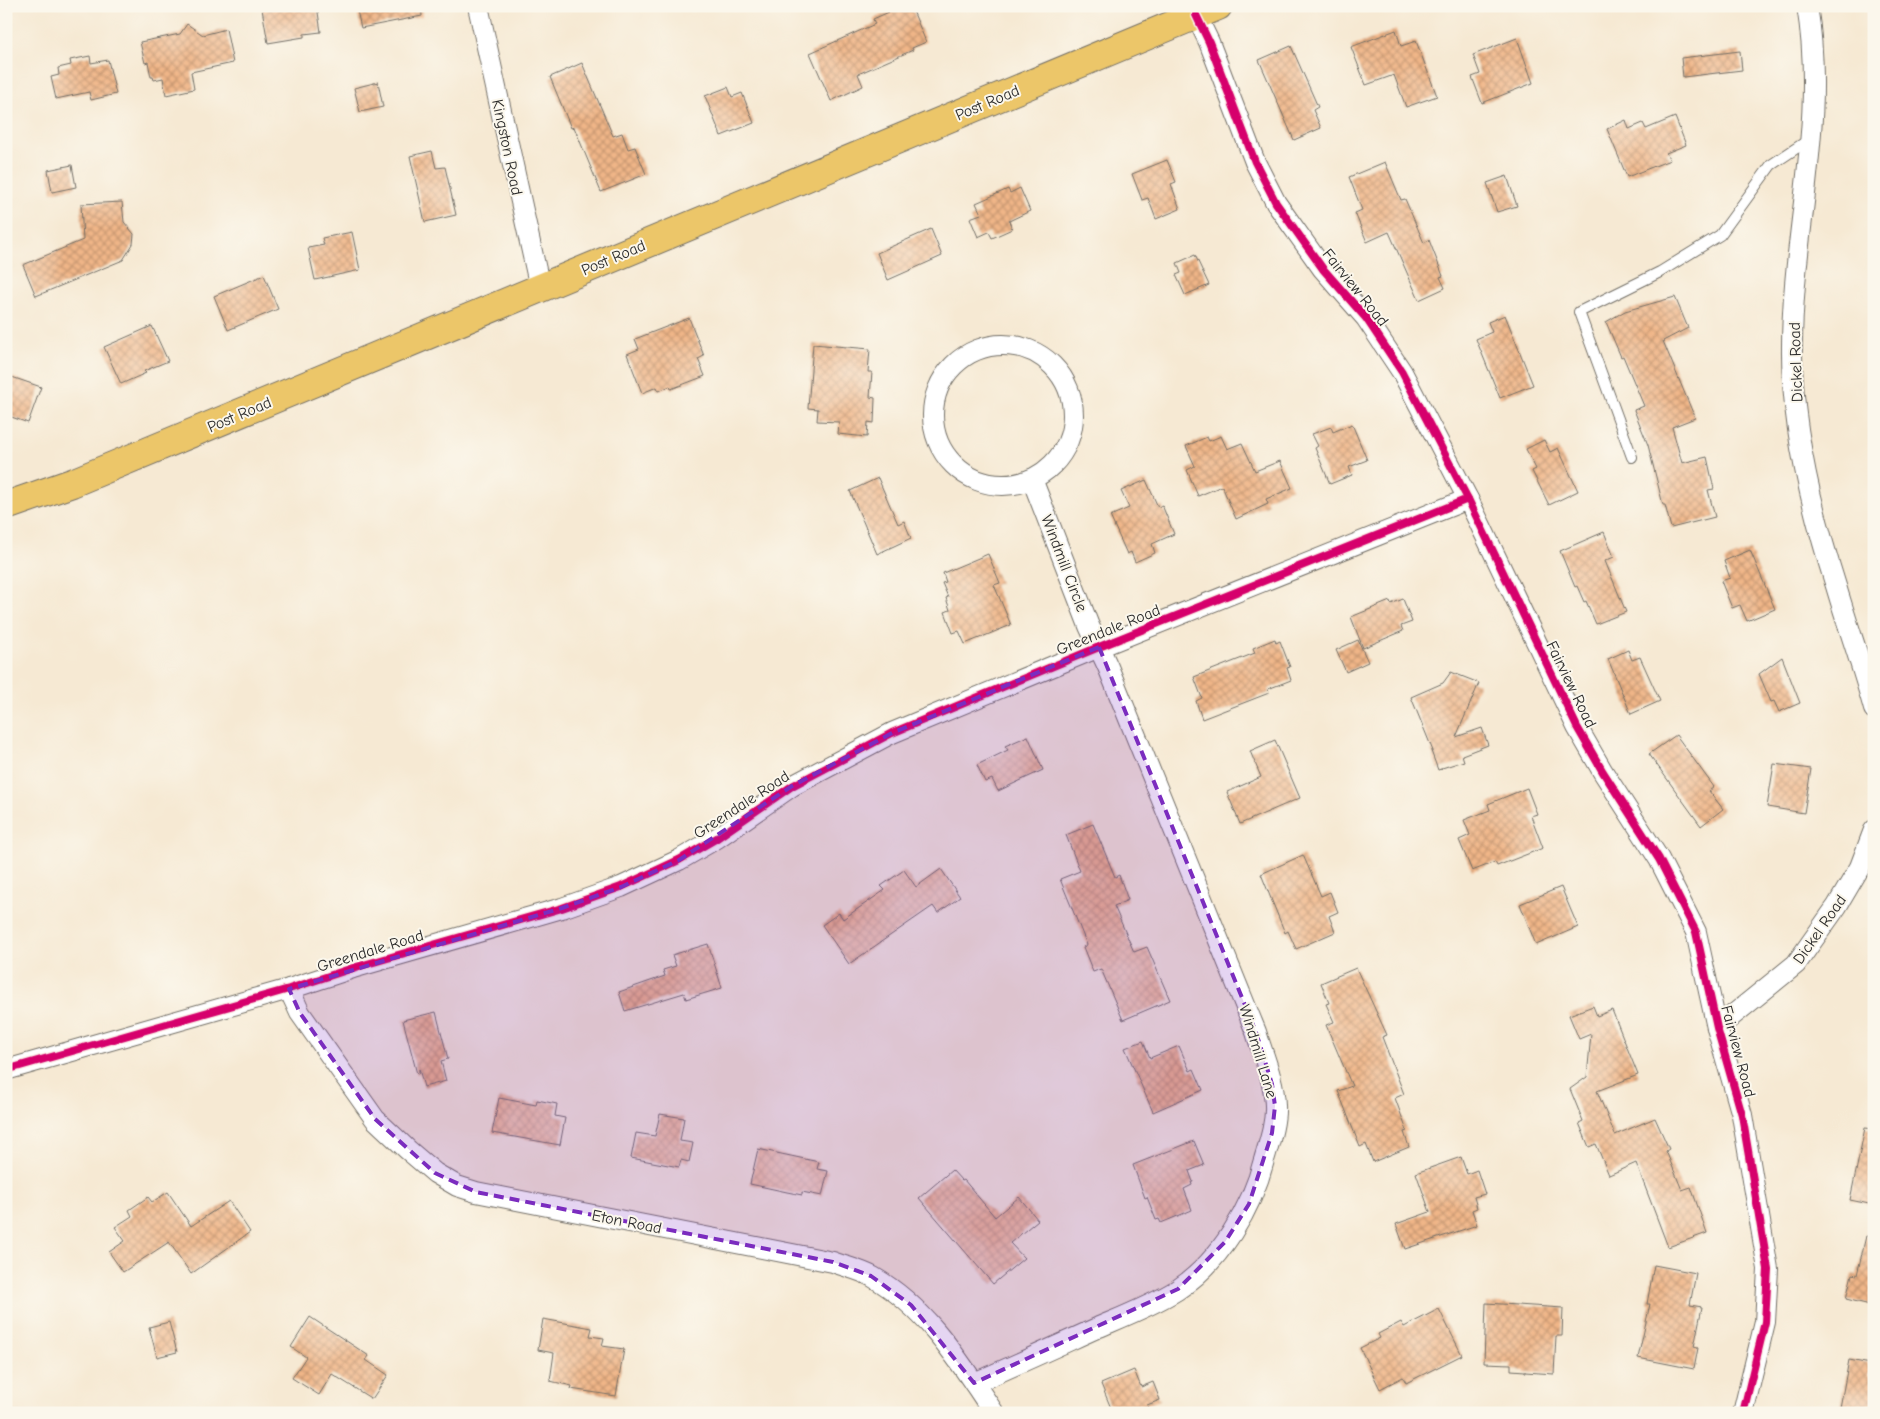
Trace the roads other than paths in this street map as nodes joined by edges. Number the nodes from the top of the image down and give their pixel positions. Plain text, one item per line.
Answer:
1 (478, 6) edge
2 (1807, 6) edge
3 (1207, 11) edge
4 (1811, 138) junction
5 (540, 288) junction
6 (1632, 456) dead end
7 (1032, 479) junction
8 (1468, 499) junction
9 (6, 506) edge
10 (1098, 647) junction
11 (1874, 709) edge
12 (1874, 830) edge
13 (289, 989) junction
14 (1717, 1028) junction
15 (6, 1070) edge
16 (974, 1383) junction
17 (994, 1413) edge
18 (1743, 1413) edge

1 - 5 street, Kingston Road
2 - 4 street, Dickel Road
3 - 5 main road, Post Road
3 - 8 street, Fairview Road
4 - 6 lane
4 - 11 street, Dickel Road
5 - 9 main road, Post Road
7 - 7 street
7 - 10 street, Windmill Circle
8 - 10 street, Greendale Road
8 - 14 street, Fairview Road
10 - 13 street, Greendale Road
10 - 16 street, Windmill Lane
12 - 14 street, Dickel Road
13 - 15 street, Greendale Road
13 - 16 street, Eton Road
14 - 18 street, Fairview Road
16 - 17 street, Eton Road

